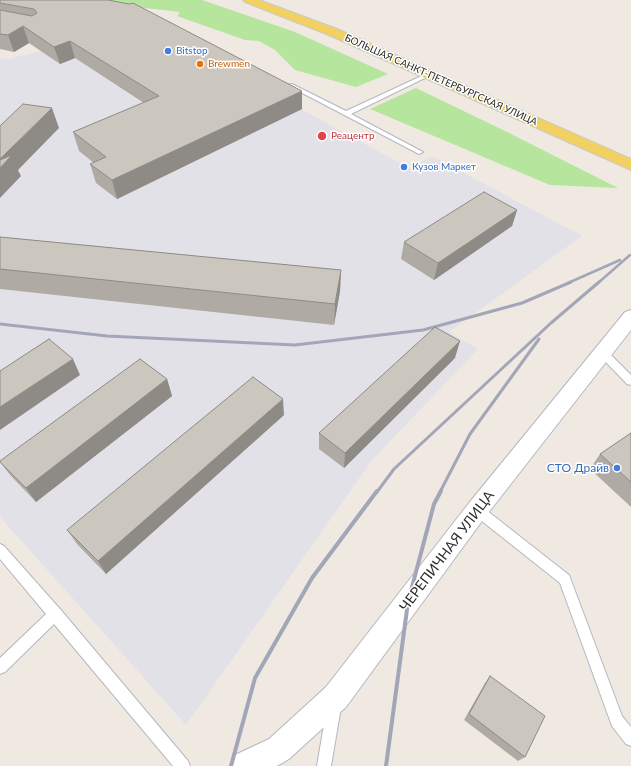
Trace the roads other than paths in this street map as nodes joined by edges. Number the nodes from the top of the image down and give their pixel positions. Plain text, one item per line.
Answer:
1 (249, 0) edge
2 (430, 74) junction
3 (282, 81) edge
4 (345, 114) junction
5 (420, 152) dead end
6 (631, 165) edge
7 (631, 317) edge
8 (602, 352) junction
9 (631, 381) edge
10 (477, 510) junction
11 (0, 550) edge
12 (55, 614) junction
13 (0, 667) edge
14 (336, 697) junction
15 (631, 739) edge
16 (183, 766) edge
17 (246, 766) edge
18 (324, 766) edge

1 - 2 main road, БОЛЬШАЯ САНКТ-ПЕТЕРБУРГСКАЯ УЛИЦА
2 - 4 lane
2 - 6 main road, БОЛЬШАЯ САНКТ-ПЕТЕРБУРГСКАЯ УЛИЦА
3 - 4 lane
4 - 5 lane
7 - 8 street, ЧЕРЕПИЧНАЯ УЛИЦА
8 - 9 lane
8 - 10 street, ЧЕРЕПИЧНАЯ УЛИЦА
10 - 14 street, ЧЕРЕПИЧНАЯ УЛИЦА
10 - 15 lane
11 - 12 lane
12 - 13 lane
12 - 16 lane
14 - 17 street, ЧЕРЕПИЧНАЯ УЛИЦА
14 - 18 lane

